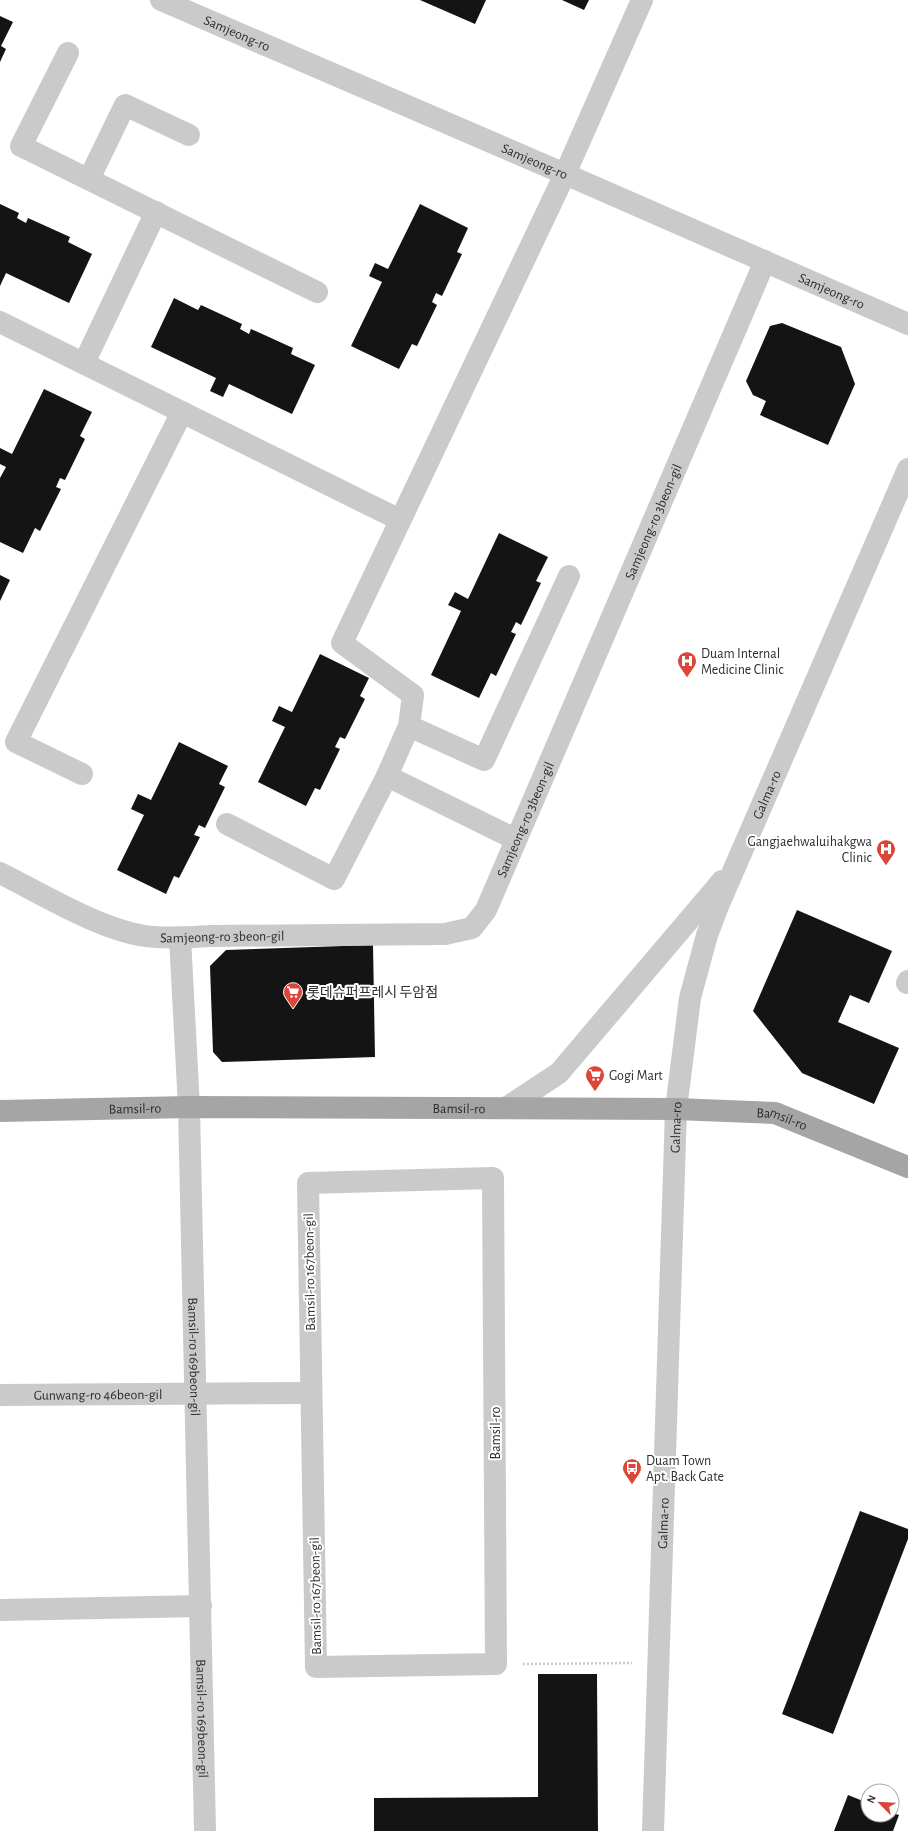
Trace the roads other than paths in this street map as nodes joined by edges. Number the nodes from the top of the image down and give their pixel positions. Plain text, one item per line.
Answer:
1 (161, 0) edge
2 (642, 0) edge
3 (68, 53) dead end
4 (189, 135) dead end
5 (565, 174) junction
6 (89, 179) junction
7 (156, 212) junction
8 (765, 261) junction
9 (317, 292) dead end
10 (0, 322) edge
11 (908, 324) edge
12 (84, 363) junction
13 (182, 412) junction
14 (908, 469) edge
15 (400, 520) junction
16 (569, 576) dead end
17 (409, 726) junction
18 (82, 774) dead end
19 (387, 776) junction
20 (227, 824) dead end
21 (515, 839) junction
22 (736, 865) junction
23 (0, 873) edge
24 (180, 938) junction
25 (189, 1107) junction
26 (506, 1108) junction
27 (676, 1109) junction
28 (0, 1111) edge
29 (908, 1167) edge
30 (493, 1178) joint
31 (311, 1393) junction
32 (196, 1394) junction
33 (0, 1395) edge
34 (201, 1606) junction
35 (0, 1610) edge
36 (496, 1664) joint
37 (205, 1831) edge
38 (653, 1831) edge

1 - 5 street, Samjeong-ro
2 - 5 street
3 - 6 street
4 - 6 street
5 - 8 street, Samjeong-ro
5 - 15 street
6 - 7 street
7 - 9 street
7 - 12 street
8 - 11 street, Samjeong-ro
8 - 21 street, Samjeong-ro 3beon-gil
10 - 12 street
12 - 13 street
13 - 15 street
13 - 18 street
14 - 22 street, Galma-ro
15 - 17 street
16 - 17 street
17 - 19 street
19 - 20 street
19 - 21 street
21 - 24 street, Samjeong-ro 3beon-gil
22 - 26 street
22 - 27 street, Galma-ro
23 - 24 street, Samjeong-ro 3beon-gil
24 - 25 street, Bamsil-ro 169beon-gil
25 - 26 main road, Bamsil-ro
25 - 28 main road, Bamsil-ro
25 - 32 street, Bamsil-ro 169beon-gil
26 - 27 main road, Bamsil-ro
27 - 29 main road, Bamsil-ro
27 - 38 street, Galma-ro
30 - 31 street, Bamsil-ro 167beon-gil
30 - 36 street, Bamsil-ro
31 - 32 street, Gunwang-ro 46beon-gil
31 - 36 street, Bamsil-ro 167beon-gil
32 - 33 street, Gunwang-ro 46beon-gil
32 - 34 street, Bamsil-ro 169beon-gil
34 - 35 street
34 - 37 street, Bamsil-ro 169beon-gil

